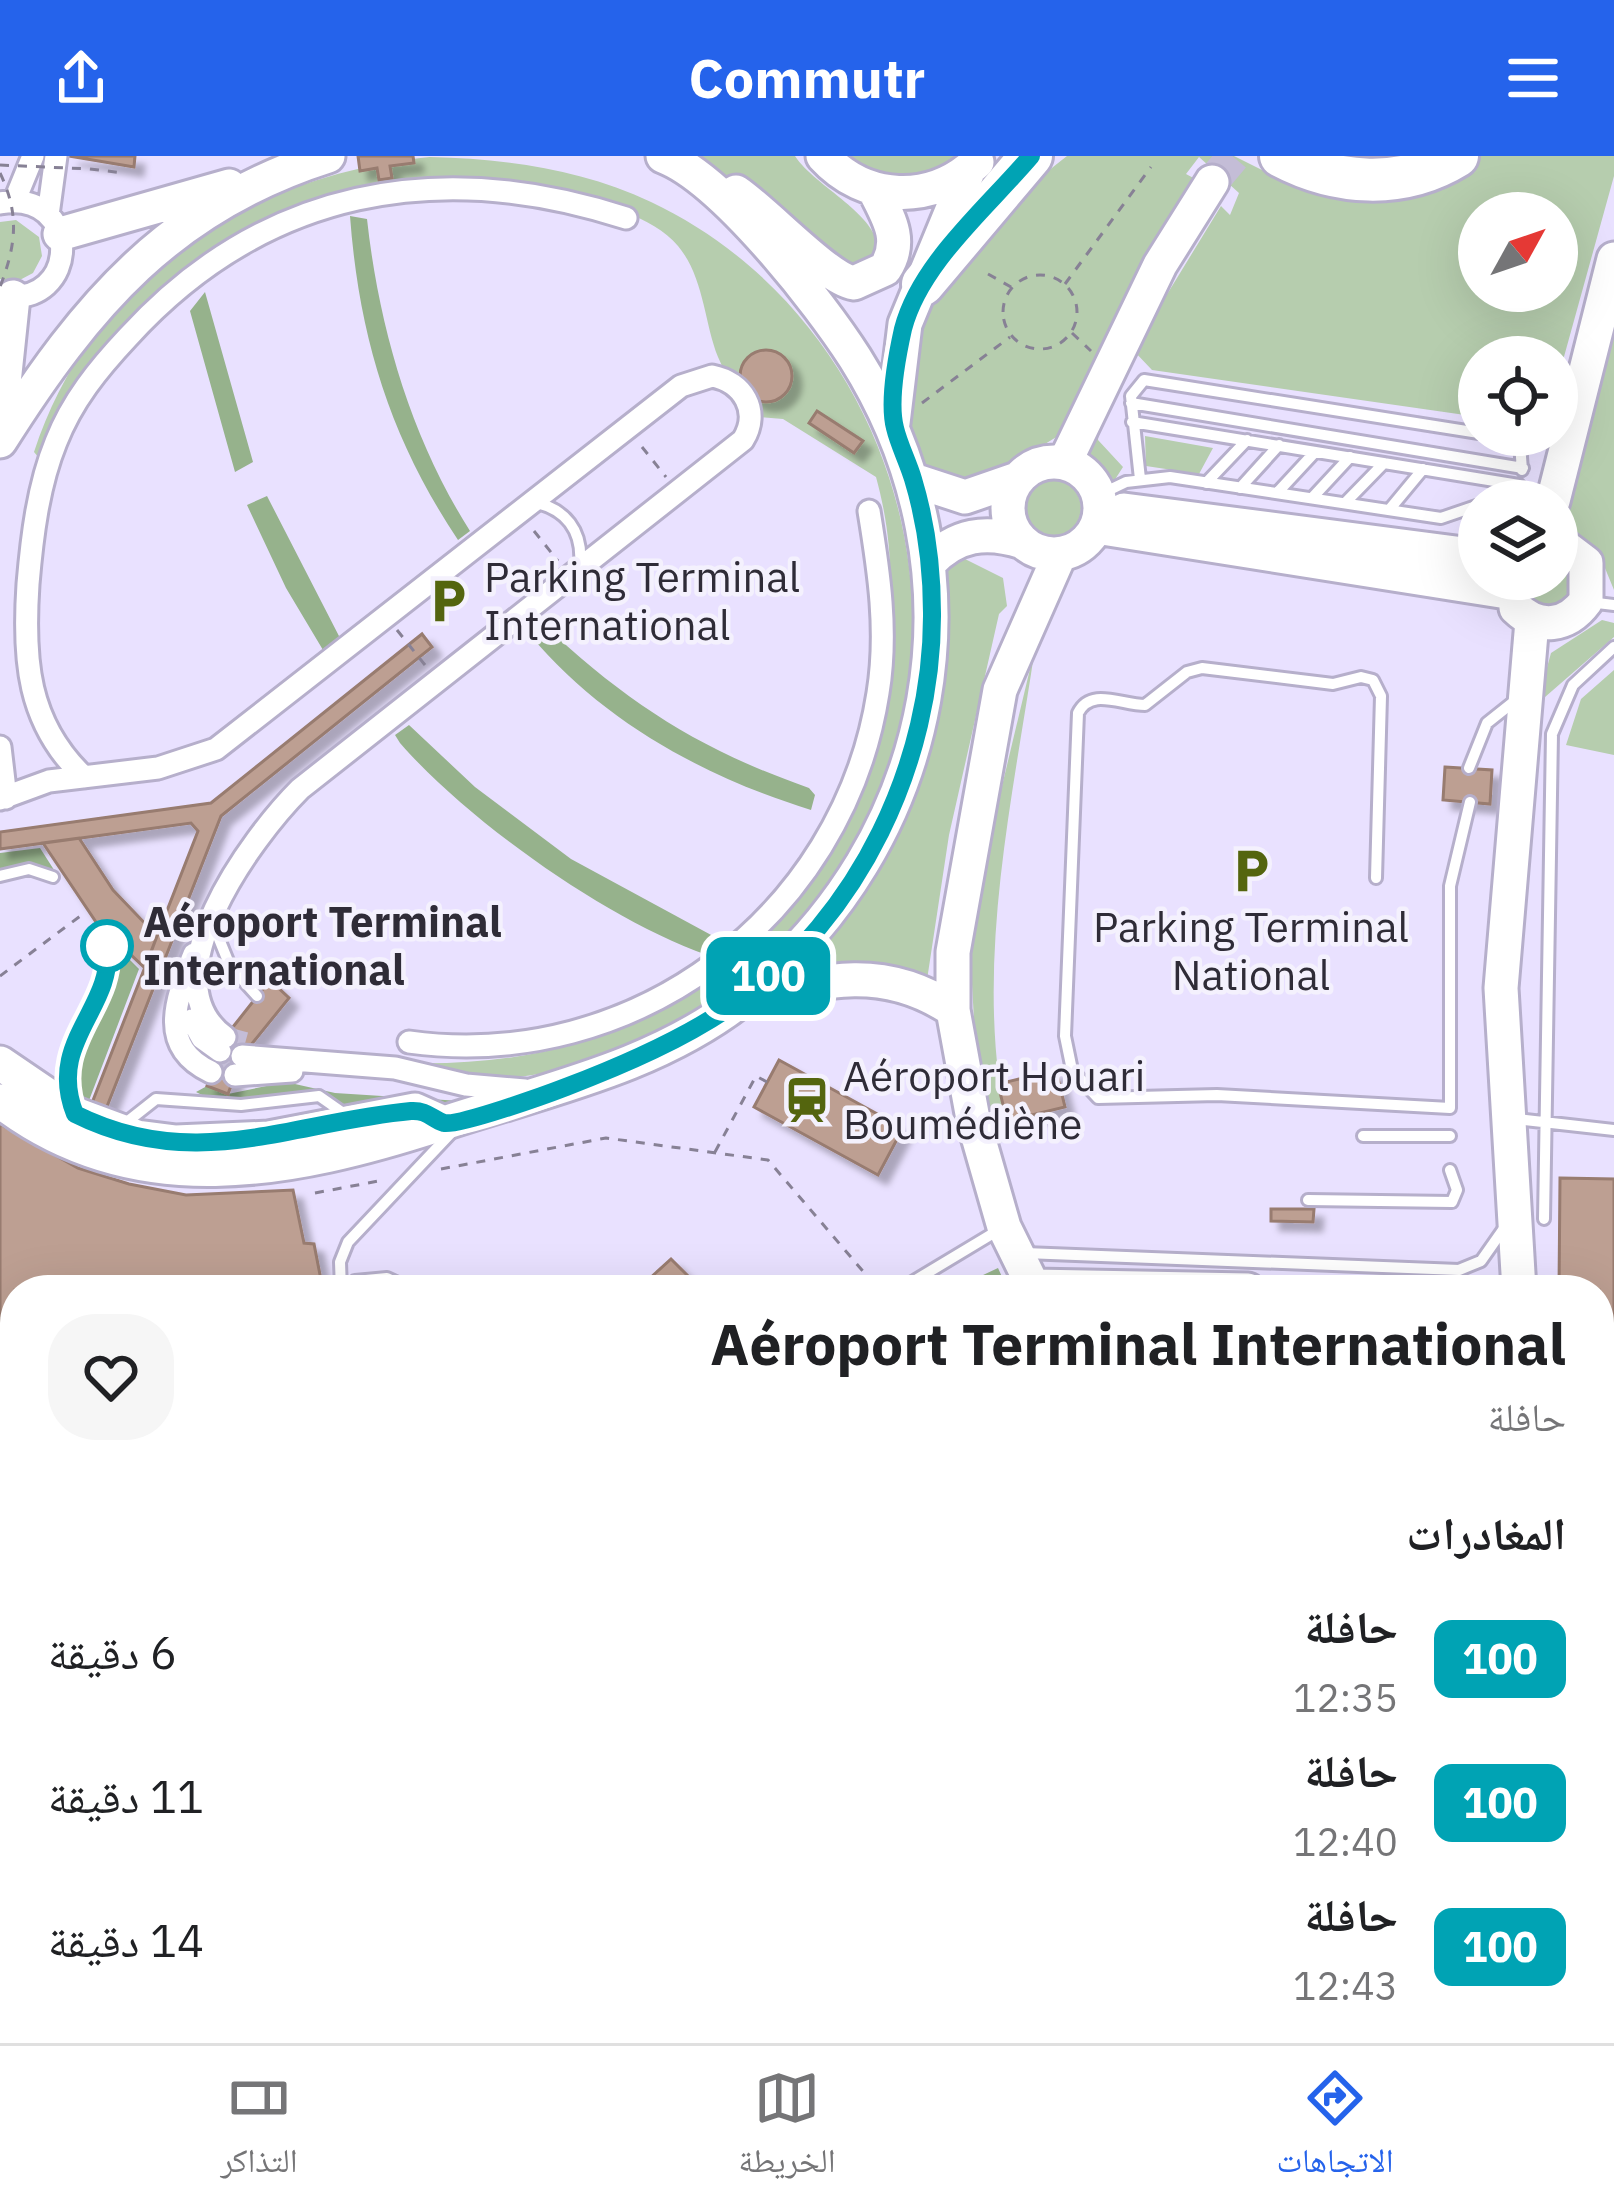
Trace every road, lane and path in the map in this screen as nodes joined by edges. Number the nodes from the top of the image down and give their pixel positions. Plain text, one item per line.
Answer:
1 (33, 156) edge
2 (56, 156) edge
3 (328, 156) edge
4 (823, 156) edge
5 (1031, 156) edge
6 (1281, 156) edge
7 (1350, 156) edge
8 (1389, 156) edge
9 (1457, 156) edge
10 (667, 157) edge
11 (976, 163) edge
12 (0, 165) edge
13 (1151, 167) dead end
14 (0, 173) edge
15 (124, 173) dead end
16 (260, 181) junction
17 (1212, 182) tunnel mouth
18 (874, 190) junction
19 (8, 201) edge
20 (626, 218) dead end
21 (54, 224) junction
22 (1614, 259) edge
23 (988, 274) dead end
24 (923, 284) junction
25 (1064, 285) junction
26 (1012, 287) junction
27 (4, 293) edge
28 (1011, 336) junction
29 (1132, 403) junction
30 (0, 421) edge
31 (1132, 422) junction
32 (893, 425) junction
33 (626, 428) junction
34 (1458, 431) edge
35 (1246, 440) junction
36 (0, 441) edge
37 (1279, 446) junction
38 (1315, 452) junction
39 (1522, 456) edge
40 (1350, 457) junction
41 (1066, 462) junction
42 (1384, 463) junction
43 (1523, 468) junction
44 (1423, 469) junction
45 (1017, 479) junction
46 (1140, 479) junction
47 (913, 480) junction
48 (1489, 480) edge
49 (1520, 480) edge
50 (1558, 480) edge
51 (1206, 483) junction
52 (1240, 488) junction
53 (678, 493) junction
54 (1276, 493) junction
55 (1312, 498) junction
56 (1346, 503) junction
57 (523, 506) junction
58 (1389, 509) junction
59 (1099, 510) junction
60 (869, 512) dead end
61 (1458, 514) edge
62 (1449, 518) junction
63 (1458, 538) edge
64 (1022, 542) junction
65 (1060, 554) junction
66 (1458, 554) edge
67 (1578, 557) edge
68 (929, 563) junction
69 (575, 573) junction
70 (1458, 577) edge
71 (1512, 600) edge
72 (1600, 603) edge
73 (386, 615) junction
74 (1532, 621) junction
75 (1614, 647) edge
76 (437, 681) junction
77 (1526, 694) junction
78 (0, 747) edge
79 (1469, 768) dead end
80 (84, 777) junction
81 (3, 798) edge
82 (1470, 802) dead end
83 (0, 876) edge
84 (53, 877) dead end
85 (1376, 878) dead end
86 (83, 914) dead end
87 (209, 918) junction
88 (107, 946) dead end
89 (0, 976) edge
90 (257, 996) dead end
91 (739, 1001) junction
92 (953, 1010) junction
93 (409, 1042) dead end
94 (230, 1058) junction
95 (0, 1063) edge
96 (371, 1066) junction
97 (584, 1080) junction
98 (767, 1082) dead end
99 (0, 1101) edge
100 (75, 1114) junction
101 (1507, 1118) junction
102 (455, 1120) junction
103 (1545, 1123) junction
104 (1614, 1130) edge
105 (1363, 1136) dead end
106 (1450, 1136) dead end
107 (715, 1152) junction
108 (1450, 1170) dead end
109 (412, 1174) junction
110 (315, 1193) dead end
111 (1308, 1200) dead end
112 (1528, 1218) junction
113 (1010, 1240) junction
114 (340, 1275) edge
115 (865, 1275) edge
116 (932, 1275) edge
117 (1028, 1275) edge
118 (1521, 1275) edge

1 - 19 street
2 - 21 street
3 - 16 main road
4 - 18 main road
5 - 24 highway
6 - 9 highway
7 - 8 highway
10 - 18 main road
10 - 32 main road
11 - 18 main road
11 - 24 main road
12 - 15 path, bridge
13 - 25 path
14 - 27 path, bridge
16 - 21 main road
16 - 36 main road
17 - 41 main road
19 - 21 street
20 - 80 street
21 - 27 street
22 - 50 main road
23 - 26 path
24 - 32 main road
25 - 26 path
25 - 28 path
26 - 28 path
27 - 30 main road
28 - 32 path
29 - 31 lane
29 - 34 lane
29 - 43 lane
31 - 35 lane
31 - 46 lane
32 - 47 main road
33 - 53 path
33 - 53 street
33 - 57 street
35 - 37 lane
35 - 51 lane
37 - 38 lane
37 - 52 lane
38 - 40 lane
38 - 54 lane
39 - 43 lane
40 - 42 lane
40 - 55 lane
41 - 45 main road
41 - 59 main road
42 - 44 lane
42 - 56 lane
43 - 49 lane
44 - 48 lane
44 - 58 lane
45 - 47 main road
45 - 64 main road
46 - 51 lane
46 - 59 lane
47 - 68 main road
51 - 52 lane
52 - 54 lane
53 - 69 street
54 - 55 lane
55 - 56 lane
56 - 58 lane
57 - 69 path
57 - 69 lane
57 - 73 street
58 - 62 lane
59 - 65 main road
59 - 66 main road
59 - 70 main road
60 - 93 street
61 - 62 lane
62 - 63 lane
64 - 65 main road
64 - 68 main road
65 - 92 main road
67 - 72 main road
68 - 91 main road
69 - 76 street
71 - 74 main road
72 - 74 main road
73 - 76 path
73 - 80 street
74 - 77 main road
75 - 103 lane
76 - 87 street
77 - 79 lane
77 - 101 main road
78 - 81 street
80 - 81 street
82 - 85 lane
83 - 84 lane
86 - 89 path
87 - 90 lane
87 - 94 street
87 - 94 street
88 - 100 lane
91 - 92 main road
91 - 97 main road
92 - 113 main road
94 - 96 street
94 - 96 street
95 - 100 main road
96 - 97 street
97 - 102 main road
98 - 107 path
99 - 102 main road
100 - 102 main road
101 - 103 lane
101 - 112 main road
102 - 109 lane
103 - 104 lane
103 - 112 lane
105 - 106 lane
107 - 109 path
107 - 115 path
108 - 111 lane
109 - 110 path
109 - 114 lane
112 - 113 lane
112 - 118 main road
113 - 116 lane
113 - 117 main road

